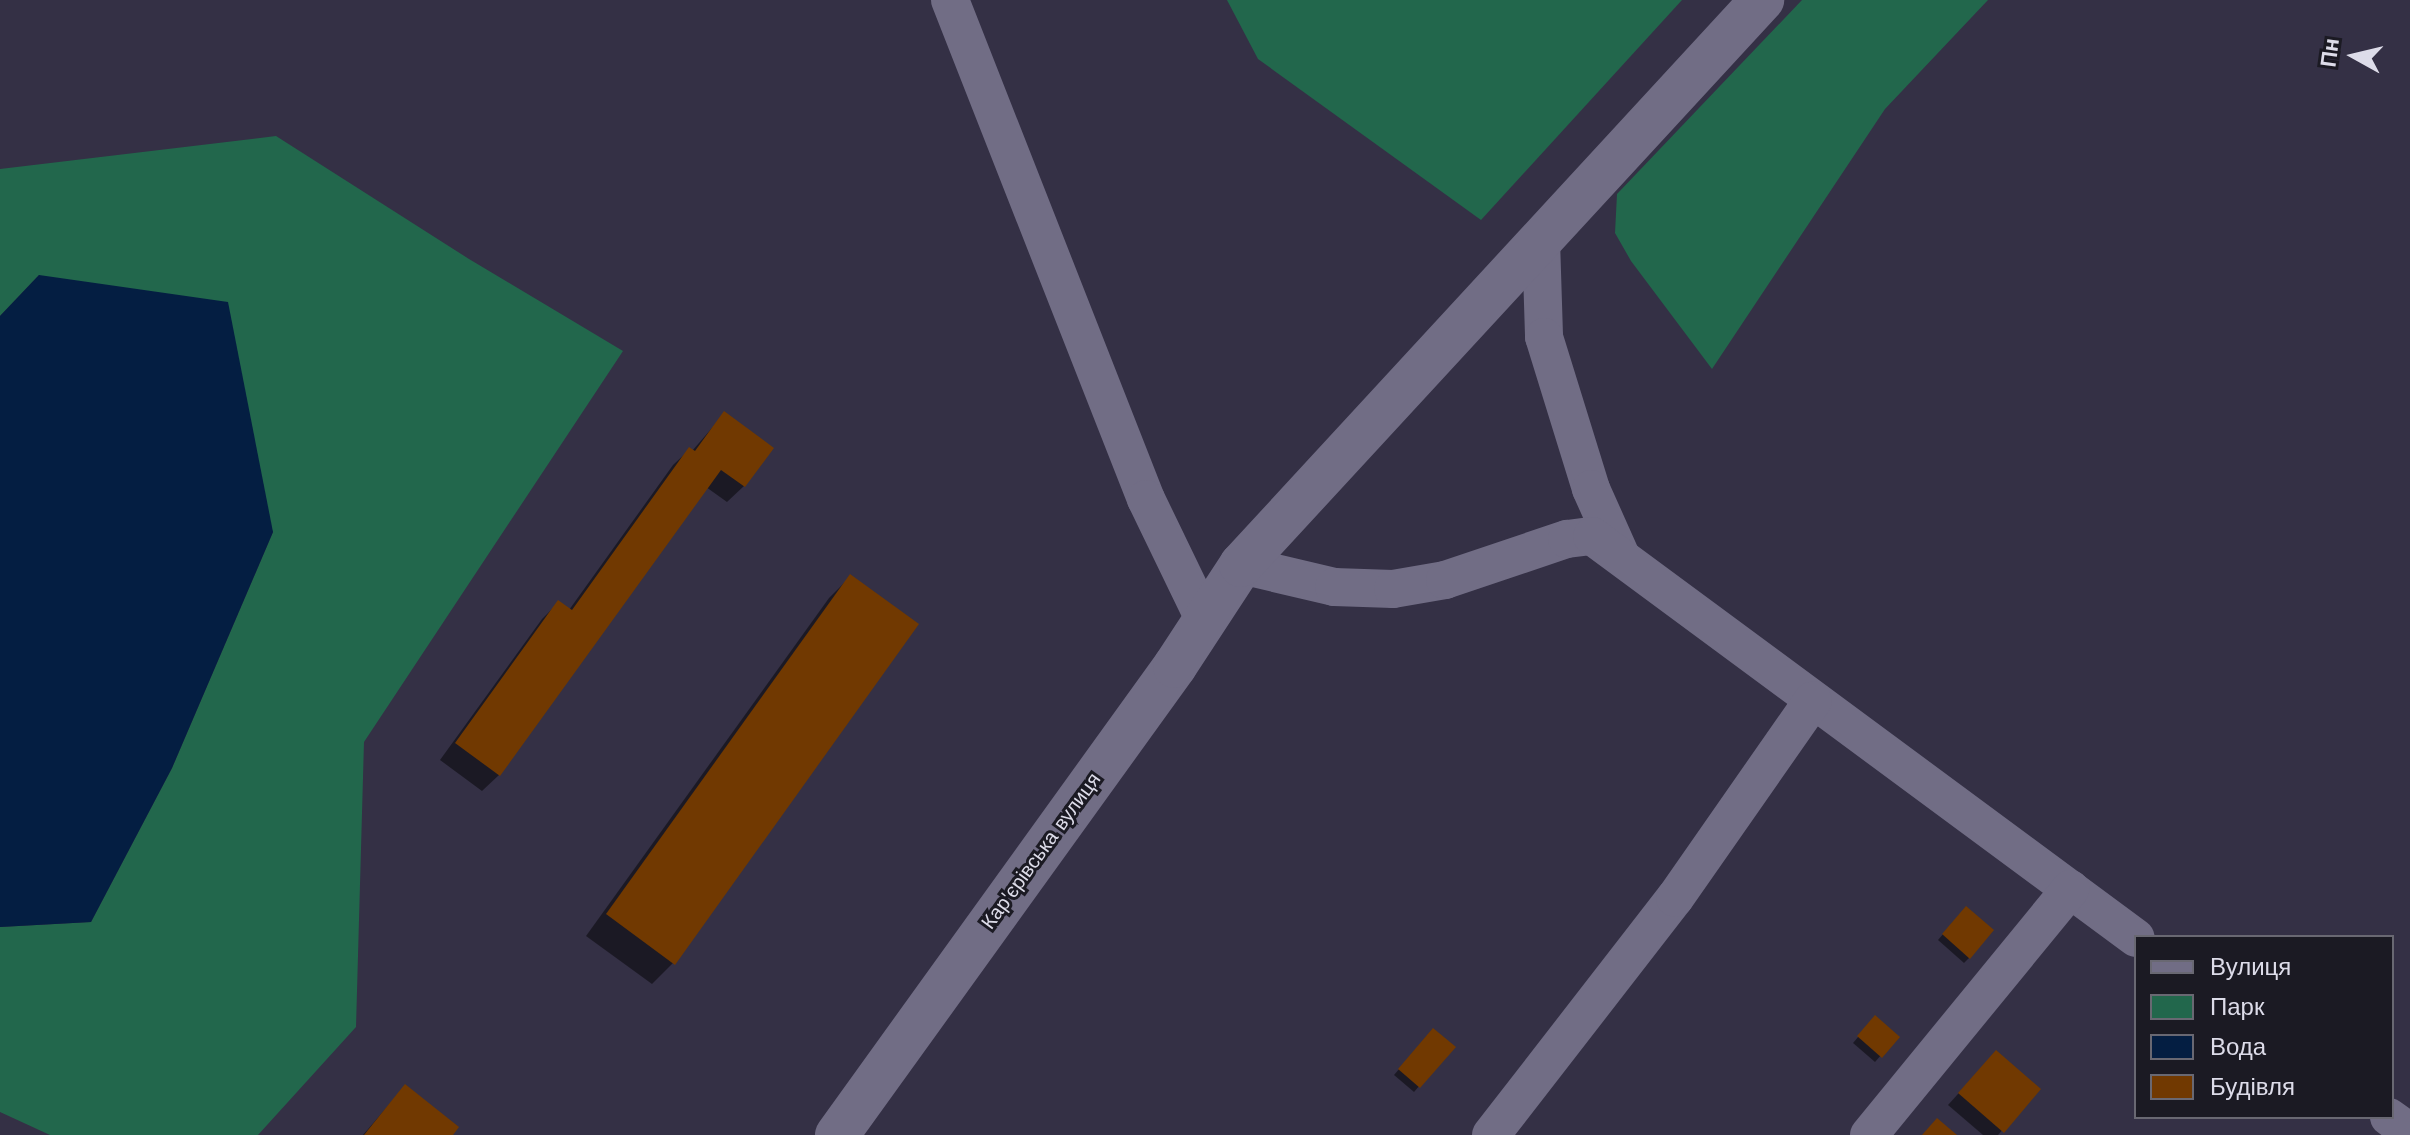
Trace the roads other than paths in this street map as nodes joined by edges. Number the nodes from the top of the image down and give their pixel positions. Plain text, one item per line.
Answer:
1 (950, 0) edge
2 (1762, 0) edge
3 (1541, 240) junction
4 (1621, 556) junction
5 (1241, 565) junction
6 (1204, 619) junction
7 (1813, 700) junction
8 (2070, 889) junction
9 (2134, 937) edge
10 (2392, 1119) edge
11 (2410, 1132) edge
12 (837, 1135) edge
13 (1491, 1135) edge
14 (1869, 1135) edge

1 - 6 street
2 - 3 street, Кар'єрівська вулиця
3 - 4 street
3 - 5 street, Кар'єрівська вулиця
4 - 5 street
4 - 7 street
5 - 6 street, Кар'єрівська вулиця
6 - 12 street, Кар'єрівська вулиця
7 - 8 street
7 - 13 street
8 - 9 street
8 - 14 street
10 - 11 street

